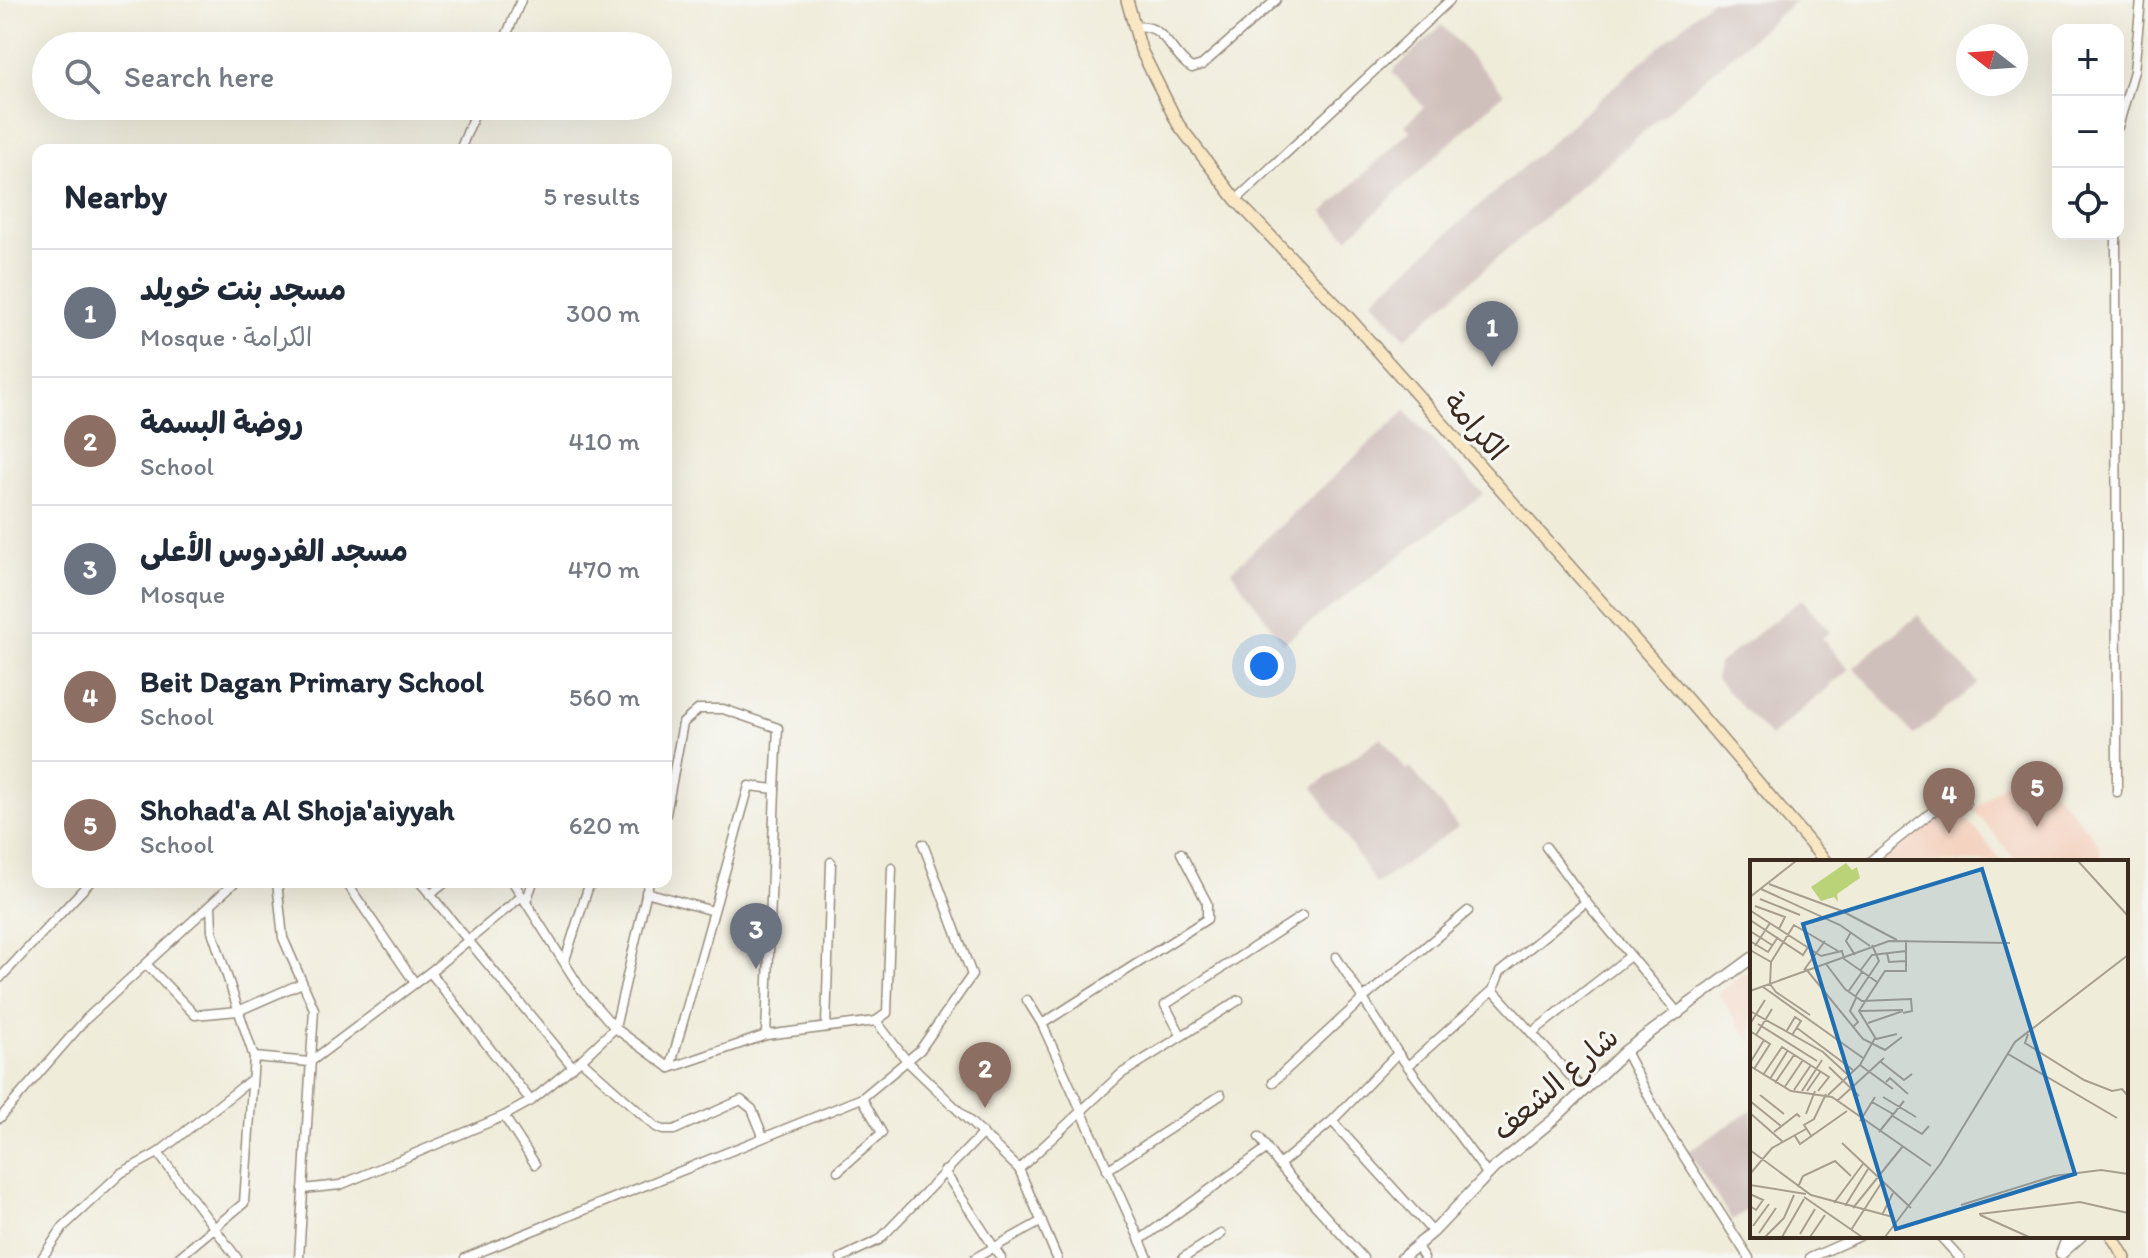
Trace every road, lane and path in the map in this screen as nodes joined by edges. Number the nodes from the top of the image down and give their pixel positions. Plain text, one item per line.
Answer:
1 (521, 0) edge
2 (1127, 0) edge
3 (1276, 0) edge
4 (1450, 0) edge
5 (2141, 0) edge
6 (1135, 27) junction
7 (508, 32) edge
8 (2124, 106) edge
9 (472, 120) edge
10 (462, 144) edge
11 (1236, 200) junction
12 (2116, 240) edge
13 (672, 782) edge
14 (775, 789) junction
15 (2117, 792) dead end
16 (1966, 804) dead end
17 (923, 844) dead end
18 (1546, 847) dead end
19 (1181, 853) dead end
20 (1824, 860) edge
21 (1872, 860) edge
22 (831, 862) dead end
23 (892, 868) dead end
24 (84, 888) edge
25 (229, 888) edge
26 (278, 888) edge
27 (350, 888) edge
28 (425, 888) edge
29 (439, 888) edge
30 (517, 888) edge
31 (530, 888) edge
32 (588, 888) edge
33 (647, 888) edge
34 (646, 892) junction
35 (430, 895) junction
36 (524, 899) junction
37 (1586, 902) junction
38 (211, 905) junction
39 (713, 911) junction
40 (1468, 911) dead end
41 (1302, 916) dead end
42 (467, 942) junction
43 (1630, 956) junction
44 (1336, 957) dead end
45 (565, 960) junction
46 (1750, 960) edge
47 (148, 966) junction
48 (430, 972) junction
49 (0, 978) edge
50 (302, 983) junction
51 (415, 983) junction
52 (1493, 990) junction
53 (1364, 998) junction
54 (1027, 1000) dead end
55 (1239, 1000) dead end
56 (238, 1011) junction
57 (1679, 1014) junction
58 (876, 1021) junction
59 (1042, 1024) junction
60 (826, 1027) junction
61 (615, 1028) junction
62 (1533, 1032) junction
63 (766, 1035) junction
64 (1181, 1035) junction
65 (1625, 1051) junction
66 (1398, 1053) junction
67 (254, 1057) junction
68 (907, 1061) junction
69 (310, 1062) junction
70 (577, 1064) junction
71 (1408, 1066) junction
72 (670, 1068) junction
73 (252, 1079) junction
74 (1273, 1082) dead end
75 (1584, 1091) junction
76 (1221, 1095) dead end
77 (862, 1098) junction
78 (531, 1101) junction
79 (1078, 1111) junction
80 (504, 1116) junction
81 (0, 1118) edge
82 (1332, 1121) junction
83 (983, 1133) junction
84 (763, 1136) junction
85 (1259, 1137) dead end
86 (1266, 1149) junction
87 (158, 1153) junction
88 (535, 1164) dead end
89 (1279, 1165) junction
90 (1019, 1169) junction
91 (1107, 1170) junction
92 (838, 1171) dead end
93 (944, 1171) junction
94 (1488, 1175) junction
95 (303, 1189) junction
96 (1042, 1221) junction
97 (215, 1229) junction
98 (1433, 1232) junction
99 (1221, 1234) dead end
100 (1856, 1238) edge
101 (1942, 1238) edge
102 (2079, 1238) edge
103 (2113, 1238) edge
104 (1140, 1240) junction
105 (1417, 1246) junction
106 (995, 1248) junction
107 (2060, 1256) edge
108 (1817, 1257) edge
109 (42, 1258) edge
110 (178, 1258) edge
111 (237, 1258) edge
112 (299, 1258) edge
113 (465, 1258) edge
114 (841, 1258) edge
115 (975, 1258) edge
116 (1001, 1258) edge
117 (1057, 1258) edge
118 (1148, 1258) edge
119 (1183, 1258) edge
120 (1363, 1258) edge
121 (1402, 1258) edge
122 (1424, 1258) edge
123 (1749, 1258) edge
124 (1960, 1258) edge
125 (2125, 1258) edge

1 - 7 street
2 - 6 main road, الكرامة
3 - 6 street
4 - 11 street
5 - 8 street
6 - 11 main road, الكرامة
9 - 10 street
11 - 20 main road, الكرامة
12 - 15 street
13 - 14 street
14 - 39 street
14 - 63 street
16 - 21 street
17 - 68 street
18 - 37 street
19 - 59 street
22 - 60 street
23 - 58 street
24 - 49 street
25 - 38 street
26 - 50 street
27 - 51 street
28 - 35 street
29 - 35 street
30 - 36 street
31 - 36 street
32 - 45 street
33 - 34 street
34 - 39 street
34 - 61 street
35 - 42 street
36 - 42 street
36 - 45 street
37 - 43 street
37 - 52 street
38 - 47 street
38 - 56 street
39 - 72 street
40 - 53 street
41 - 64 street
42 - 48 street
42 - 70 street
43 - 57 street
43 - 62 street
44 - 53 street
45 - 61 street
46 - 57 street, شارع الشعف
47 - 56 street
47 - 81 street
48 - 51 street
48 - 78 street
50 - 56 street
50 - 69 street
51 - 69 street
52 - 62 street
52 - 71 street
53 - 66 street
53 - 74 street
54 - 59 street
55 - 64 street
56 - 67 street
57 - 65 street, شارع الشعف
58 - 60 street
58 - 68 street
59 - 79 street
60 - 63 street
61 - 70 street
61 - 72 street
62 - 75 street
63 - 72 street
64 - 79 street
65 - 75 street, شارع الشعف
65 - 123 street
66 - 71 street
66 - 82 street
67 - 69 street
67 - 73 street
68 - 77 street
68 - 83 street
69 - 95 street
70 - 78 street
70 - 84 street
71 - 94 street
73 - 87 street
73 - 97 street
75 - 94 street, شارع الشعف
76 - 91 street
77 - 84 street
77 - 92 street
78 - 80 street
79 - 90 street
79 - 91 street
80 - 88 street
80 - 95 street
82 - 89 street
82 - 98 street
83 - 90 street
83 - 93 street
84 - 113 street
85 - 86 street
86 - 89 street
86 - 104 street
87 - 97 street
87 - 109 street
89 - 120 street
90 - 96 street
91 - 104 street
93 - 106 street
93 - 114 street
94 - 98 street, شارع الشعف
95 - 112 street
96 - 106 street
96 - 117 street
97 - 110 street
97 - 111 street
98 - 105 street, شارع الشعف
99 - 119 street
100 - 108 street
101 - 124 street
102 - 107 street
103 - 125 main road
104 - 118 street
105 - 121 street, شارع الشعف
105 - 122 street
106 - 115 street
106 - 116 street

